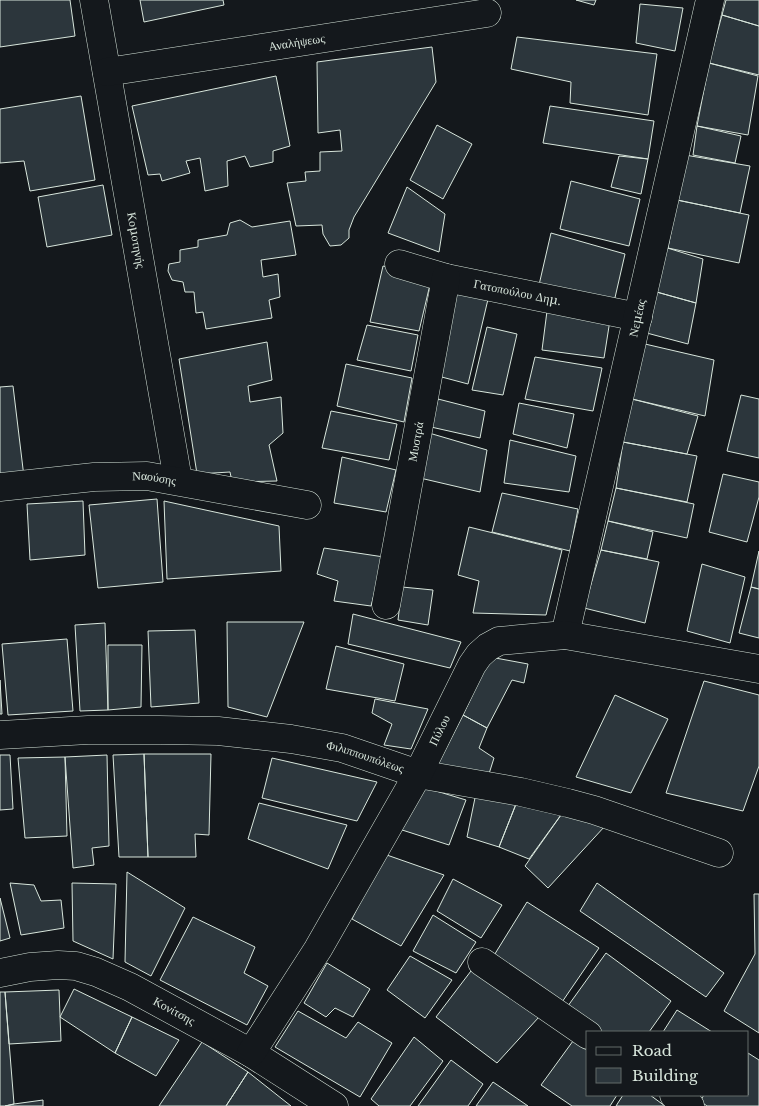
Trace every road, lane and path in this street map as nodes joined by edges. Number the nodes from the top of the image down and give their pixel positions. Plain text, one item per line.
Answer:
1 (94, 0) edge
2 (710, 0) edge
3 (487, 13) dead end
4 (106, 72) junction
5 (399, 264) dead end
6 (446, 278) junction
7 (638, 317) junction
8 (178, 480) junction
9 (0, 487) edge
10 (307, 505) dead end
11 (386, 605) dead end
12 (565, 635) junction
13 (759, 669) edge
14 (0, 735) edge
15 (418, 774) junction
16 (719, 853) dead end
17 (482, 962) dead end
18 (0, 973) edge
19 (586, 1034) edge
20 (251, 1053) junction
21 (675, 1096) edge
22 (334, 1106) edge
23 (690, 1106) edge

1 - 4 street, Κομοτηνής
2 - 7 street, Νεμέας
3 - 4 street, Αναλήψεως
4 - 8 street, Κομοτηνής
5 - 6 street, Γατοπούλου Δημ.
6 - 7 street, Γατοπούλου Δημ.
6 - 11 street, Μυστρά
7 - 12 street, Νεμέας
8 - 9 street, Ναούσης
8 - 10 street, Ναούσης
12 - 13 street, Πύλου
12 - 15 street, Πύλου
14 - 15 street, Φιλιππουπόλεως
15 - 16 street, Φιλιππουπόλεως
15 - 20 street, Πύλου
17 - 19 street
18 - 20 street, Κονίτσης
20 - 22 street, Κονίτσης
21 - 23 street

